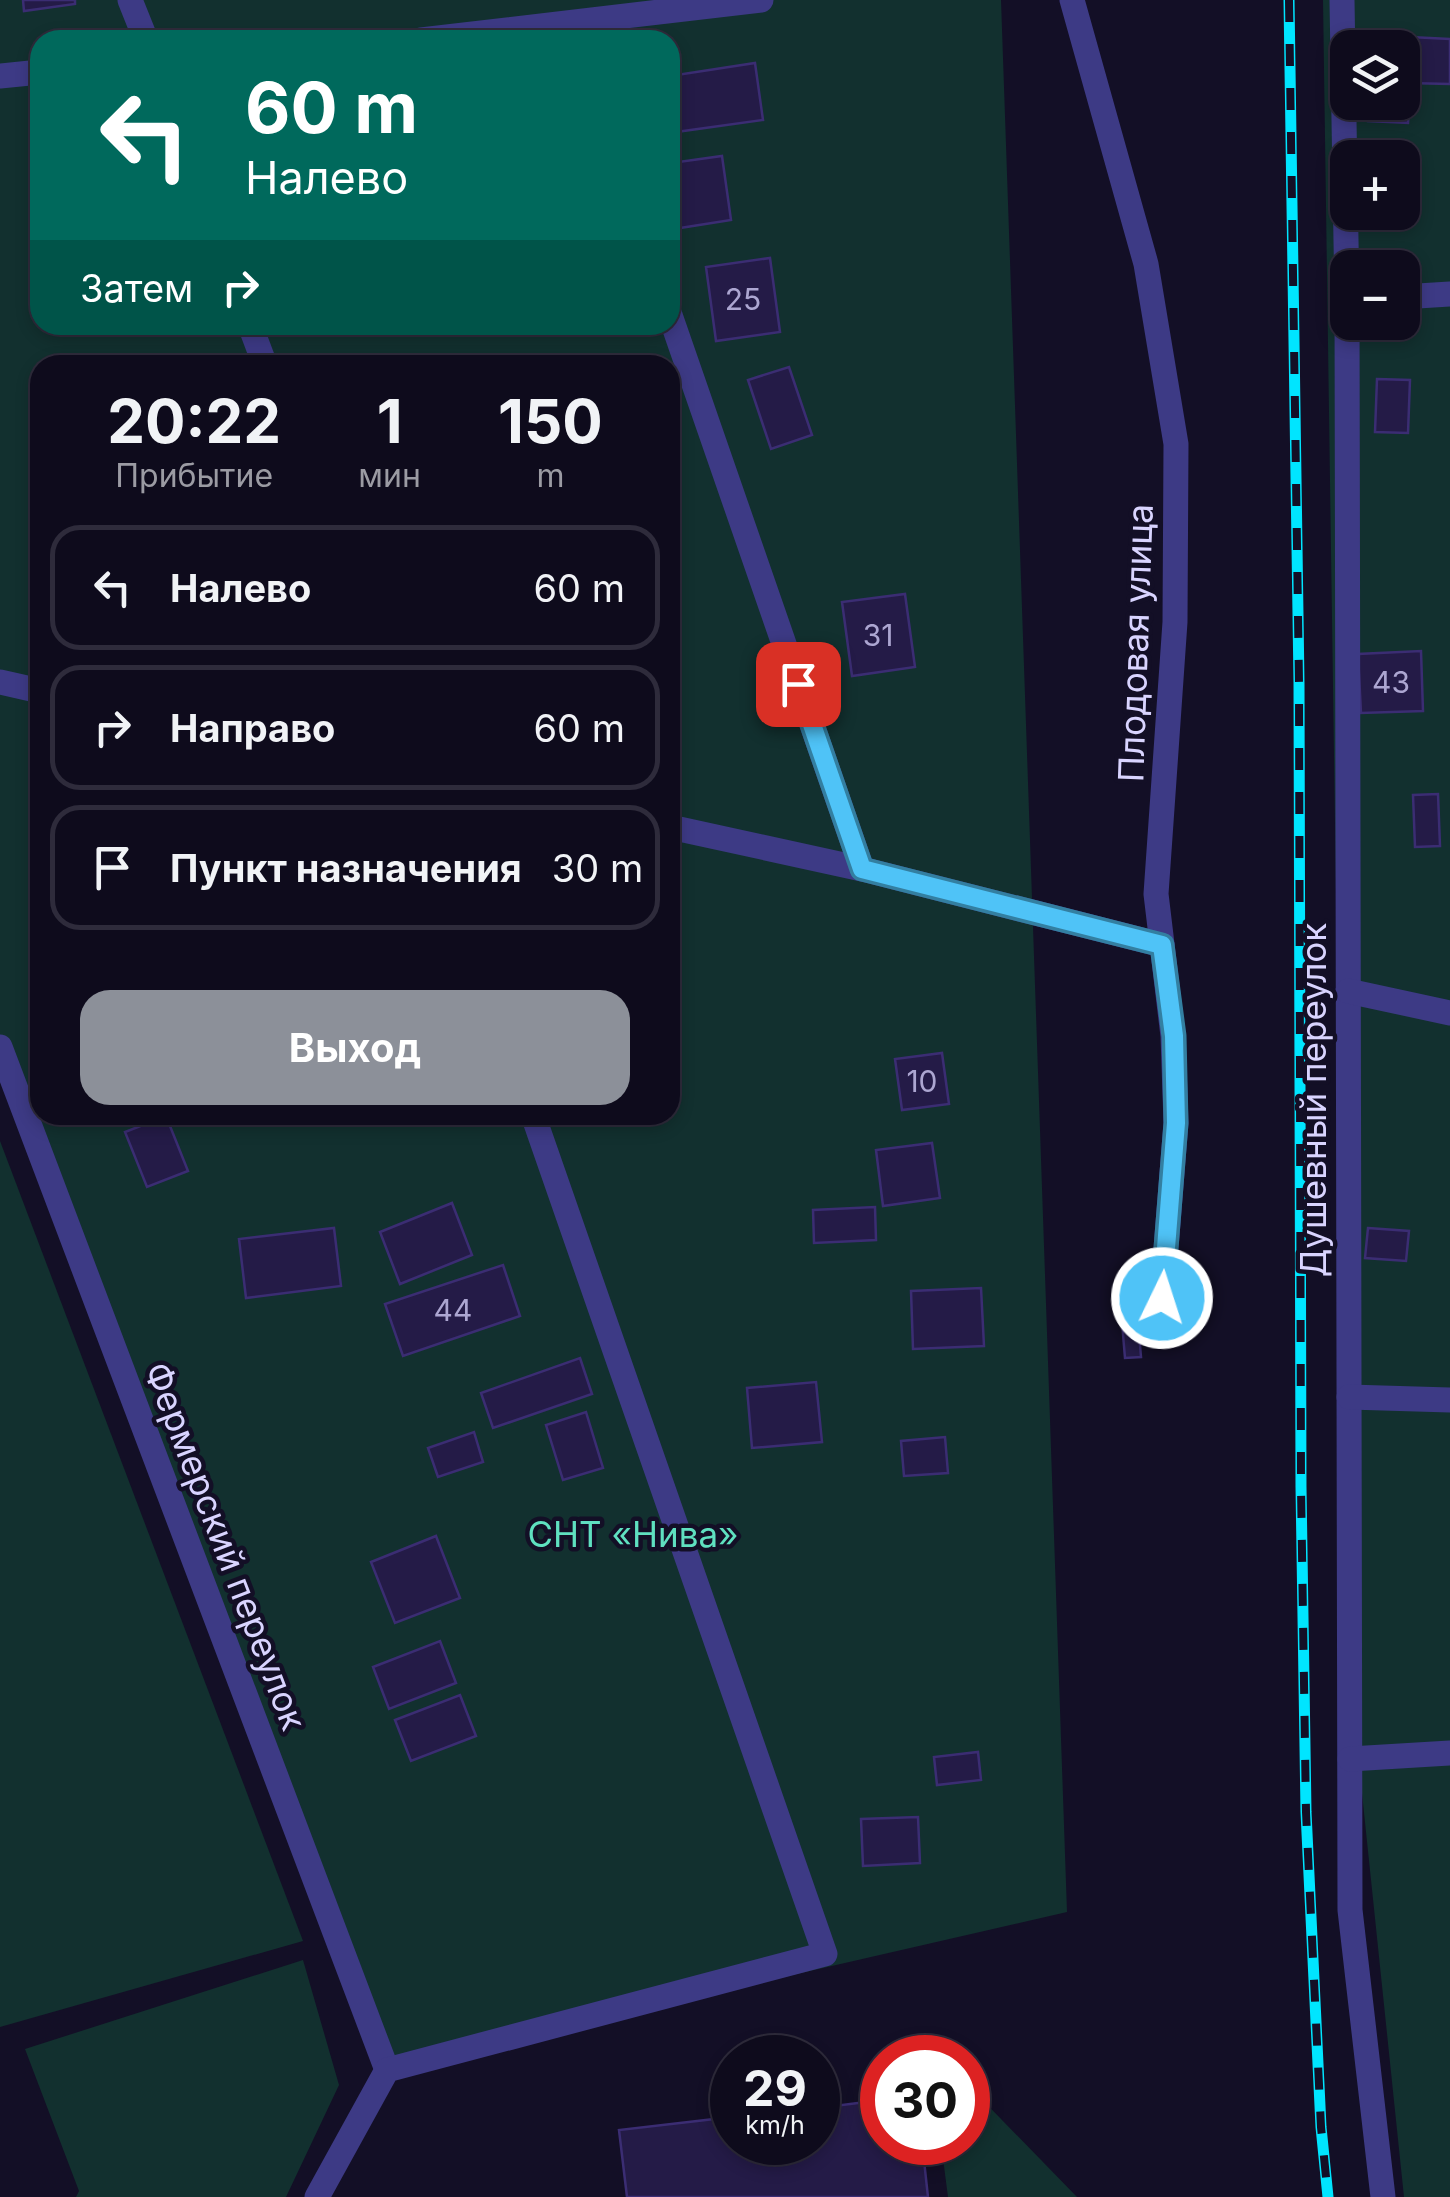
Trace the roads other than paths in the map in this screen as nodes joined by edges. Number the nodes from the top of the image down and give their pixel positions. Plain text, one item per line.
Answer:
1 (130, 0) edge
2 (761, 0) edge
3 (1072, 0) edge
4 (1342, 0) edge
5 (568, 21) edge
6 (142, 30) edge
7 (498, 30) edge
8 (30, 73) edge
9 (0, 76) edge
10 (1346, 250) edge
11 (1450, 294) edge
12 (1420, 296) edge
13 (677, 335) edge
14 (1347, 340) edge
15 (0, 682) edge
16 (30, 689) edge
17 (680, 830) edge
18 (862, 869) junction
19 (1162, 945) junction
20 (1348, 990) junction
21 (1450, 1012) edge
22 (0, 1046) edge
23 (536, 1125) edge
24 (1162, 1298) dead end
25 (1349, 1397) junction
26 (1450, 1400) edge
27 (1450, 1753) edge
28 (1350, 1759) junction
29 (387, 2070) junction
30 (318, 2197) edge
31 (1384, 2197) edge

1 - 6 street
2 - 5 street
3 - 19 street, Плодовая улица
4 - 10 street, Душевный переулок
5 - 7 street
8 - 9 street
11 - 12 street
13 - 18 street
14 - 20 street, Душевный переулок
15 - 16 street
17 - 18 street
18 - 19 street
19 - 24 street, Плодовая улица
20 - 21 street
20 - 25 street, Душевный переулок
22 - 29 street, Фермерский переулок
23 - 29 street
25 - 26 street
25 - 28 street, Душевный переулок
27 - 28 street
28 - 31 street, Душевный переулок
29 - 30 street

